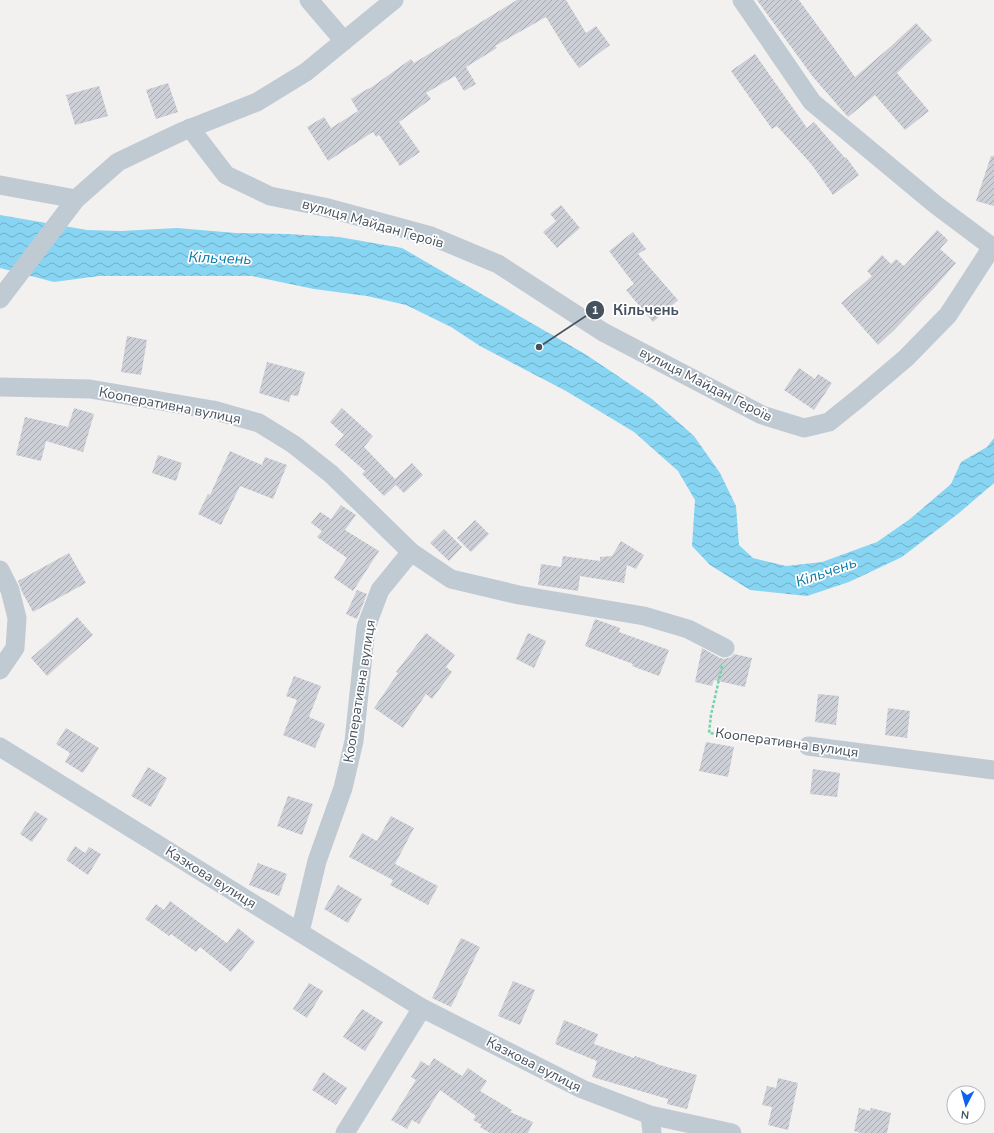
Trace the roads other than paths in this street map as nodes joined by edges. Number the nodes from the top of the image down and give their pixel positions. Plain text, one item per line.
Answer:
1 (309, 0) edge
2 (394, 0) edge
3 (742, 0) edge
4 (344, 41) junction
5 (190, 128) junction
6 (0, 185) edge
7 (76, 199) junction
8 (0, 299) edge
9 (0, 387) edge
10 (411, 552) junction
11 (0, 570) edge
12 (725, 648) road end
13 (0, 670) edge
14 (808, 746) road end
15 (0, 747) edge
16 (994, 770) edge
17 (300, 932) junction
18 (422, 1008) junction
19 (651, 1124) edge
20 (345, 1133) edge
21 (732, 1133) edge

1 - 4 street
2 - 4 street
3 - 5 street, вулиця Майдан Героїв
4 - 5 street
5 - 7 street
6 - 7 street
7 - 8 street
9 - 10 street, Кооперативна вулиця
10 - 12 street, Кооперативна вулиця
10 - 17 street, Кооперативна вулиця
11 - 13 street
14 - 16 street, Кооперативна вулиця
15 - 17 street, Казкова вулиця
17 - 18 street, Казкова вулиця
18 - 19 street, Казкова вулиця
18 - 20 street
19 - 21 street, Казкова вулиця

